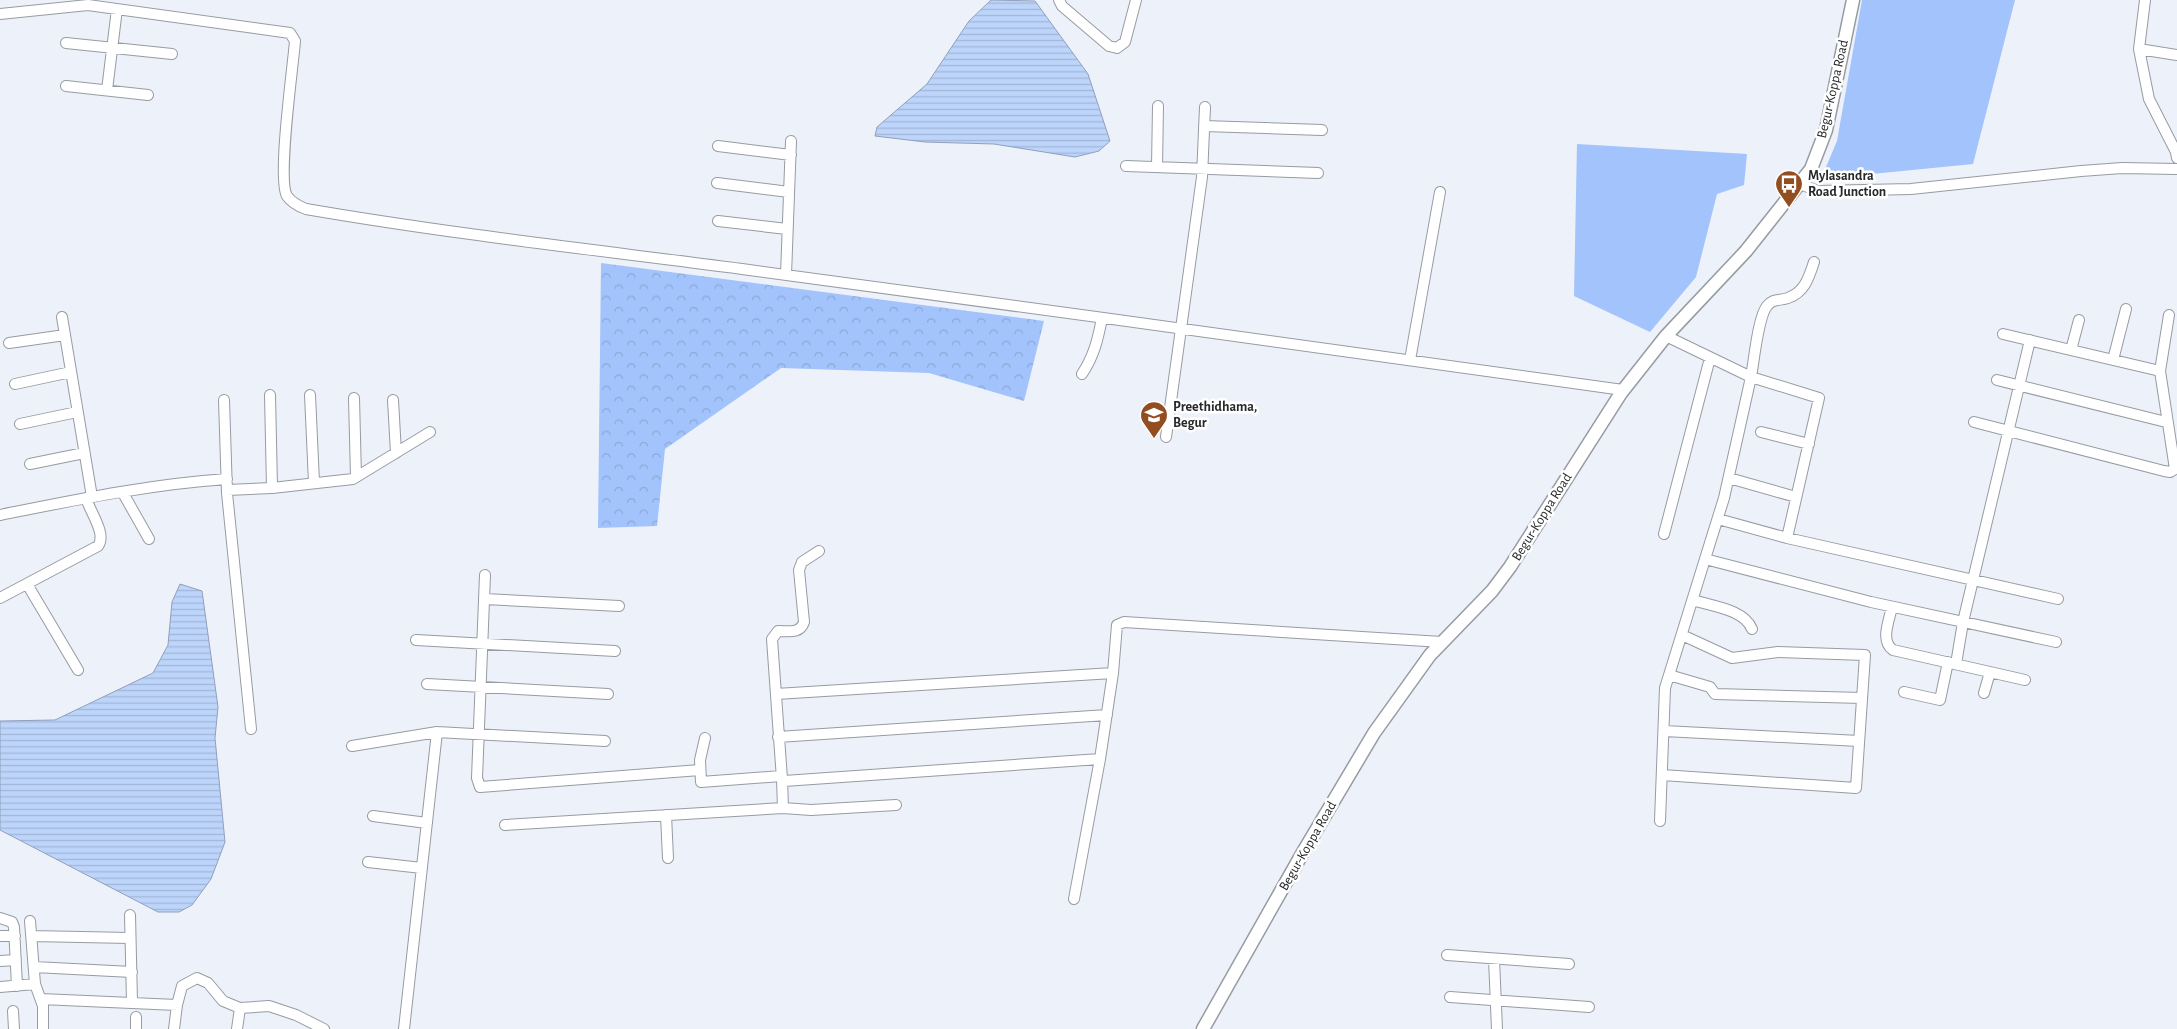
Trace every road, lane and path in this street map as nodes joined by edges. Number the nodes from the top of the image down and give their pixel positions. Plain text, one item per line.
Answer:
1 (1059, 0) edge
2 (1136, 0) edge
3 (1853, 0) edge
4 (2145, 0) edge
5 (117, 9) junction
6 (0, 14) edge
7 (66, 43) dead end
8 (112, 48) junction
9 (2138, 49) junction
10 (172, 54) dead end
11 (2177, 55) edge
12 (66, 86) dead end
13 (107, 90) junction
14 (148, 95) dead end
15 (1158, 106) dead end
16 (1205, 107) dead end
17 (1204, 126) junction
18 (1322, 130) dead end
19 (791, 141) dead end
20 (718, 146) dead end
21 (790, 155) junction
22 (2177, 158) edge
23 (1126, 166) dead end
24 (1157, 167) junction
25 (1204, 169) junction
26 (2177, 169) edge
27 (1318, 174) dead end
28 (717, 184) dead end
29 (1800, 184) junction
30 (789, 192) junction
31 (1440, 192) dead end
32 (718, 222) dead end
33 (788, 229) junction
34 (1814, 262) dead end
35 (786, 275) junction
36 (2126, 309) dead end
37 (2169, 315) dead end
38 (62, 317) dead end
39 (1102, 318) junction
40 (2079, 320) dead end
41 (1180, 328) junction
42 (2003, 334) dead end
43 (64, 335) junction
44 (1666, 336) junction
45 (2030, 340) junction
46 (9, 343) dead end
47 (2071, 350) junction
48 (1710, 358) junction
49 (1410, 360) junction
50 (2113, 360) junction
51 (71, 372) junction
52 (2160, 372) junction
53 (1082, 374) dead end
54 (1751, 377) junction
55 (1997, 380) dead end
56 (15, 384) dead end
57 (2019, 386) junction
58 (1623, 390) junction
59 (270, 395) dead end
60 (310, 395) dead end
61 (354, 398) dead end
62 (224, 400) dead end
63 (393, 400) dead end
64 (78, 412) junction
65 (1974, 422) dead end
66 (2166, 422) junction
67 (20, 424) dead end
68 (2008, 431) junction
69 (430, 432) dead end
70 (1761, 432) dead end
71 (1166, 437) dead end
72 (1809, 444) junction
73 (396, 452) junction
74 (84, 453) junction
75 (30, 464) dead end
76 (356, 476) junction
77 (1728, 478) junction
78 (314, 483) junction
79 (227, 485) junction
80 (272, 488) junction
81 (123, 493) junction
82 (1796, 497) junction
83 (89, 498) junction
84 (0, 515) edge
85 (1718, 519) junction
86 (1664, 534) dead end
87 (1787, 538) junction
88 (149, 539) dead end
89 (819, 551) dead end
90 (1705, 560) junction
91 (485, 575) dead end
92 (1972, 579) junction
93 (27, 584) junction
94 (0, 598) edge
95 (484, 599) junction
96 (2058, 599) dead end
97 (1692, 600) junction
98 (619, 606) dead end
99 (1892, 607) junction
100 (1963, 622) junction
101 (1752, 629) dead end
102 (1682, 635) junction
103 (416, 640) dead end
104 (1442, 642) junction
105 (2056, 642) dead end
106 (482, 644) junction
107 (615, 651) dead end
108 (1952, 663) junction
109 (78, 670) dead end
110 (1990, 672) junction
111 (1113, 673) junction
112 (1669, 675) junction
113 (2025, 680) dead end
114 (427, 684) dead end
115 (480, 687) junction
116 (1904, 692) dead end
117 (1984, 693) dead end
118 (608, 694) dead end
119 (776, 694) junction
120 (1862, 698) junction
121 (1107, 715) junction
122 (251, 729) dead end
123 (1664, 731) junction
124 (437, 732) junction
125 (478, 734) junction
126 (778, 737) junction
127 (705, 738) dead end
128 (605, 740) dead end
129 (1859, 742) junction
130 (352, 746) dead end
131 (1100, 759) junction
132 (700, 770) junction
133 (1662, 775) junction
134 (781, 777) junction
135 (896, 805) dead end
136 (782, 808) junction
137 (666, 815) junction
138 (374, 816) dead end
139 (1660, 821) dead end
140 (427, 822) junction
141 (506, 826) dead end
142 (668, 858) dead end
143 (368, 862) dead end
144 (422, 868) junction
145 (1074, 899) dead end
146 (130, 915) dead end
147 (0, 918) edge
148 (30, 920) dead end
149 (0, 936) edge
150 (15, 936) junction
151 (32, 936) junction
152 (130, 938) junction
153 (1447, 954) dead end
154 (1494, 959) junction
155 (16, 960) junction
156 (0, 961) edge
157 (1569, 964) dead end
158 (34, 967) junction
159 (132, 972) junction
160 (35, 984) junction
161 (17, 986) junction
162 (0, 987) edge
163 (1450, 997) dead end
164 (41, 999) junction
165 (1496, 1001) junction
166 (132, 1002) junction
167 (177, 1005) junction
168 (1589, 1007) dead end
169 (240, 1008) junction
170 (13, 1011) dead end
171 (136, 1017) dead end
172 (14, 1029) edge
173 (43, 1029) edge
174 (136, 1029) edge
175 (174, 1029) edge
176 (237, 1029) edge
177 (324, 1029) edge
178 (404, 1029) edge
179 (1203, 1029) edge
180 (1497, 1029) edge

1 - 2 street
3 - 29 main road, Begur-Koppa Road
4 - 9 street
5 - 6 street
5 - 8 street
5 - 35 street
7 - 8 street
8 - 10 street
8 - 13 street
9 - 11 street
9 - 22 street
12 - 13 street
13 - 14 street
15 - 24 street
16 - 17 street
17 - 18 street
17 - 25 street
19 - 21 street
20 - 21 street
21 - 30 street
23 - 24 street
24 - 25 street
25 - 27 street
25 - 41 street
26 - 29 street
28 - 30 street
29 - 44 main road, Begur-Koppa Road
30 - 33 street
31 - 49 street
32 - 33 street
33 - 35 street
34 - 54 street
35 - 39 street
36 - 50 street
37 - 52 street
38 - 43 street
39 - 41 street
39 - 53 street
40 - 47 street
41 - 49 street
41 - 71 street
42 - 45 street
43 - 46 street
43 - 51 street
44 - 48 street
44 - 58 main road, Begur-Koppa Road
45 - 47 street
45 - 57 street
47 - 50 street
48 - 54 street
48 - 86 street
49 - 58 street
50 - 52 street
51 - 56 street
51 - 64 street
52 - 66 street
54 - 72 street
54 - 77 street
55 - 57 street
57 - 66 street
57 - 68 street
58 - 104 main road, Begur-Koppa Road
59 - 80 street
60 - 78 street
61 - 76 street
62 - 79 street
63 - 73 street
64 - 67 street
64 - 74 street
65 - 68 street
66 - 68 street
68 - 92 street
69 - 73 street
70 - 72 street
72 - 82 street
73 - 76 street
74 - 75 street
74 - 83 street
76 - 78 street
77 - 82 street
77 - 85 street
78 - 80 street
79 - 80 street
79 - 81 street
79 - 122 street
81 - 83 street
81 - 88 street
82 - 87 street
83 - 84 street
83 - 93 street
85 - 87 street
85 - 90 street
87 - 92 street
89 - 119 street
90 - 97 street
90 - 99 street
91 - 95 street
92 - 96 street
92 - 100 street
93 - 94 street
93 - 109 street
95 - 98 street
95 - 106 street
97 - 101 street
97 - 102 street
99 - 100 street
99 - 108 street
100 - 105 street
100 - 108 street
102 - 112 street
102 - 120 street
103 - 106 street
104 - 111 street
104 - 179 main road, Begur-Koppa Road
106 - 107 street
106 - 115 street
108 - 110 street
108 - 116 street
110 - 113 street
110 - 117 street
111 - 119 street
111 - 121 street
112 - 120 street
112 - 123 street
114 - 115 street
115 - 118 street
115 - 125 street
119 - 126 street
120 - 129 street
121 - 126 street
121 - 131 street
123 - 129 street
123 - 133 street
124 - 125 street
124 - 130 street
124 - 140 street
125 - 128 street
125 - 132 street
126 - 134 street
127 - 132 street
129 - 133 street
131 - 134 street
131 - 145 street
132 - 134 street
133 - 139 street
134 - 136 street
135 - 136 street
136 - 137 street
137 - 141 street
137 - 142 street
138 - 140 street
140 - 144 street
143 - 144 street
144 - 178 street
146 - 152 street
147 - 150 street
148 - 151 street
149 - 150 street
150 - 155 street
151 - 152 street
151 - 158 street
152 - 159 street
153 - 154 street
154 - 157 street
154 - 165 street
155 - 156 street
155 - 161 street
158 - 159 street
158 - 160 street
159 - 166 street
160 - 161 street
160 - 164 street
161 - 162 street
163 - 165 street
164 - 166 street
164 - 173 street
165 - 168 street
165 - 180 street
166 - 167 street
167 - 169 street
167 - 175 street
169 - 176 street
169 - 177 street
170 - 172 street
171 - 174 street

